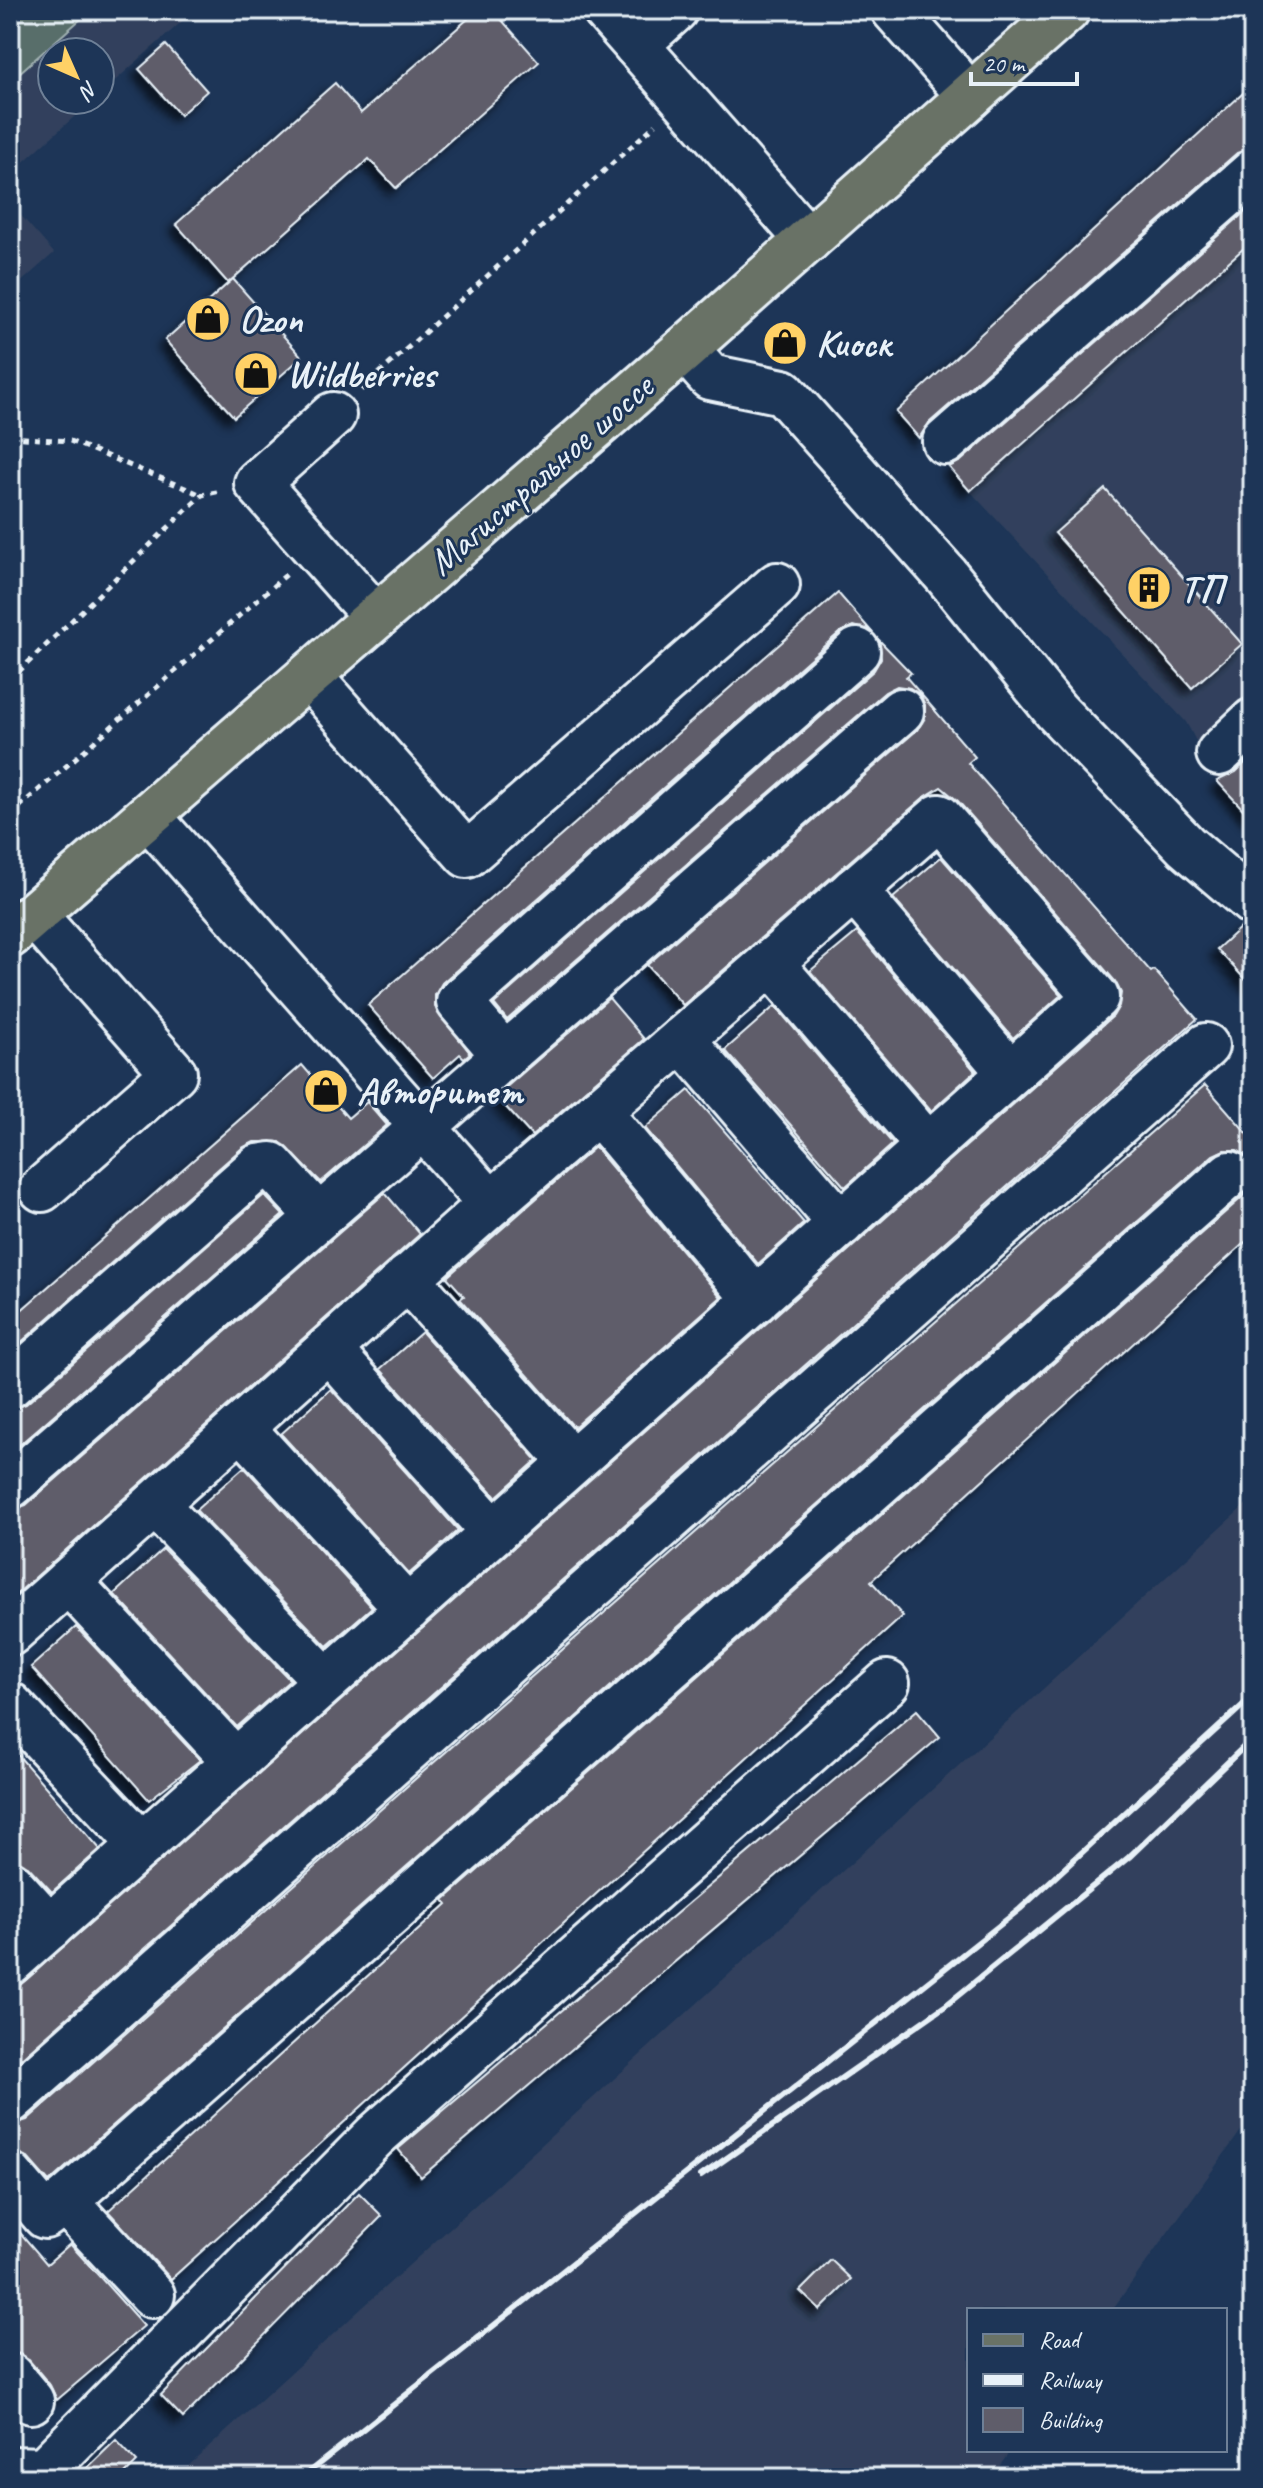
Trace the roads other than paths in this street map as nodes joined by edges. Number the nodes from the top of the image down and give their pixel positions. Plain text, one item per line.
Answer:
1 (605, 10) edge
2 (675, 10) edge
3 (894, 10) edge
4 (1067, 10) edge
5 (636, 45) junction
6 (970, 96) junction
7 (1253, 172) edge
8 (808, 240) junction
9 (685, 349) junction
10 (333, 415) road end
11 (945, 442) dead end
12 (777, 585) dead end
13 (376, 617) junction
14 (857, 651) dead end
15 (309, 676) junction
16 (901, 711) dead end
17 (1253, 721) edge
18 (1219, 753) dead end
19 (148, 816) junction
20 (854, 890) junction
21 (1253, 903) edge
22 (22, 925) edge
23 (770, 962) junction
24 (682, 1039) junction
25 (1206, 1046) dead end
26 (505, 1056) junction
27 (1010, 1073) junction
28 (598, 1111) junction
29 (423, 1128) junction
30 (928, 1146) junction
31 (1230, 1174) dead end
32 (42, 1189) dead end
33 (491, 1204) junction
34 (318, 1216) junction
35 (841, 1224) junction
36 (407, 1278) junction
37 (756, 1300) junction
38 (328, 1349) junction
39 (10, 1385) edge
40 (241, 1427) junction
41 (572, 1462) junction
42 (10, 1486) edge
43 (155, 1504) junction
44 (494, 1532) junction
45 (68, 1581) junction
46 (408, 1609) junction
47 (10, 1633) edge
48 (326, 1681) junction
49 (887, 1683) dead end
50 (10, 1705) edge
51 (236, 1762) junction
52 (142, 1845) junction
53 (10, 1883) edge
54 (50, 1927) junction
55 (10, 1962) edge
56 (10, 2101) edge
57 (10, 2175) edge
58 (65, 2201) junction
59 (152, 2295) dead end
60 (10, 2469) edge

1 - 5 lane
2 - 5 lane
3 - 6 lane
4 - 6 main road, Магистральное шоссе
5 - 8 lane
6 - 8 main road, Магистральное шоссе
7 - 11 lane
8 - 9 main road, Магистральное шоссе
9 - 13 main road, Магистральное шоссе
9 - 21 lane
10 - 13 lane
12 - 15 lane
13 - 15 main road, Магистральное шоссе
14 - 26 lane
15 - 19 main road, Магистральное шоссе
16 - 26 lane
17 - 18 lane
19 - 22 main road, Магистральное шоссе
19 - 29 lane
20 - 23 lane
20 - 27 lane
20 - 27 lane
22 - 32 lane
23 - 24 lane
23 - 30 lane
24 - 28 lane
24 - 35 lane
25 - 56 lane
26 - 29 lane
27 - 30 lane
28 - 33 lane
28 - 37 lane
29 - 33 lane
29 - 34 lane
30 - 35 lane
31 - 58 lane
33 - 36 lane
34 - 39 lane
34 - 42 lane
35 - 37 lane
36 - 38 lane
36 - 41 lane
37 - 41 lane
38 - 40 lane
38 - 44 lane
40 - 43 lane
40 - 46 lane
41 - 44 lane
43 - 45 lane
43 - 48 lane
44 - 46 lane
45 - 47 lane
45 - 51 lane
46 - 48 lane
48 - 51 lane
49 - 60 lane
50 - 52 lane
51 - 52 lane
52 - 54 lane
53 - 54 lane
54 - 55 lane
57 - 58 lane
58 - 59 lane

